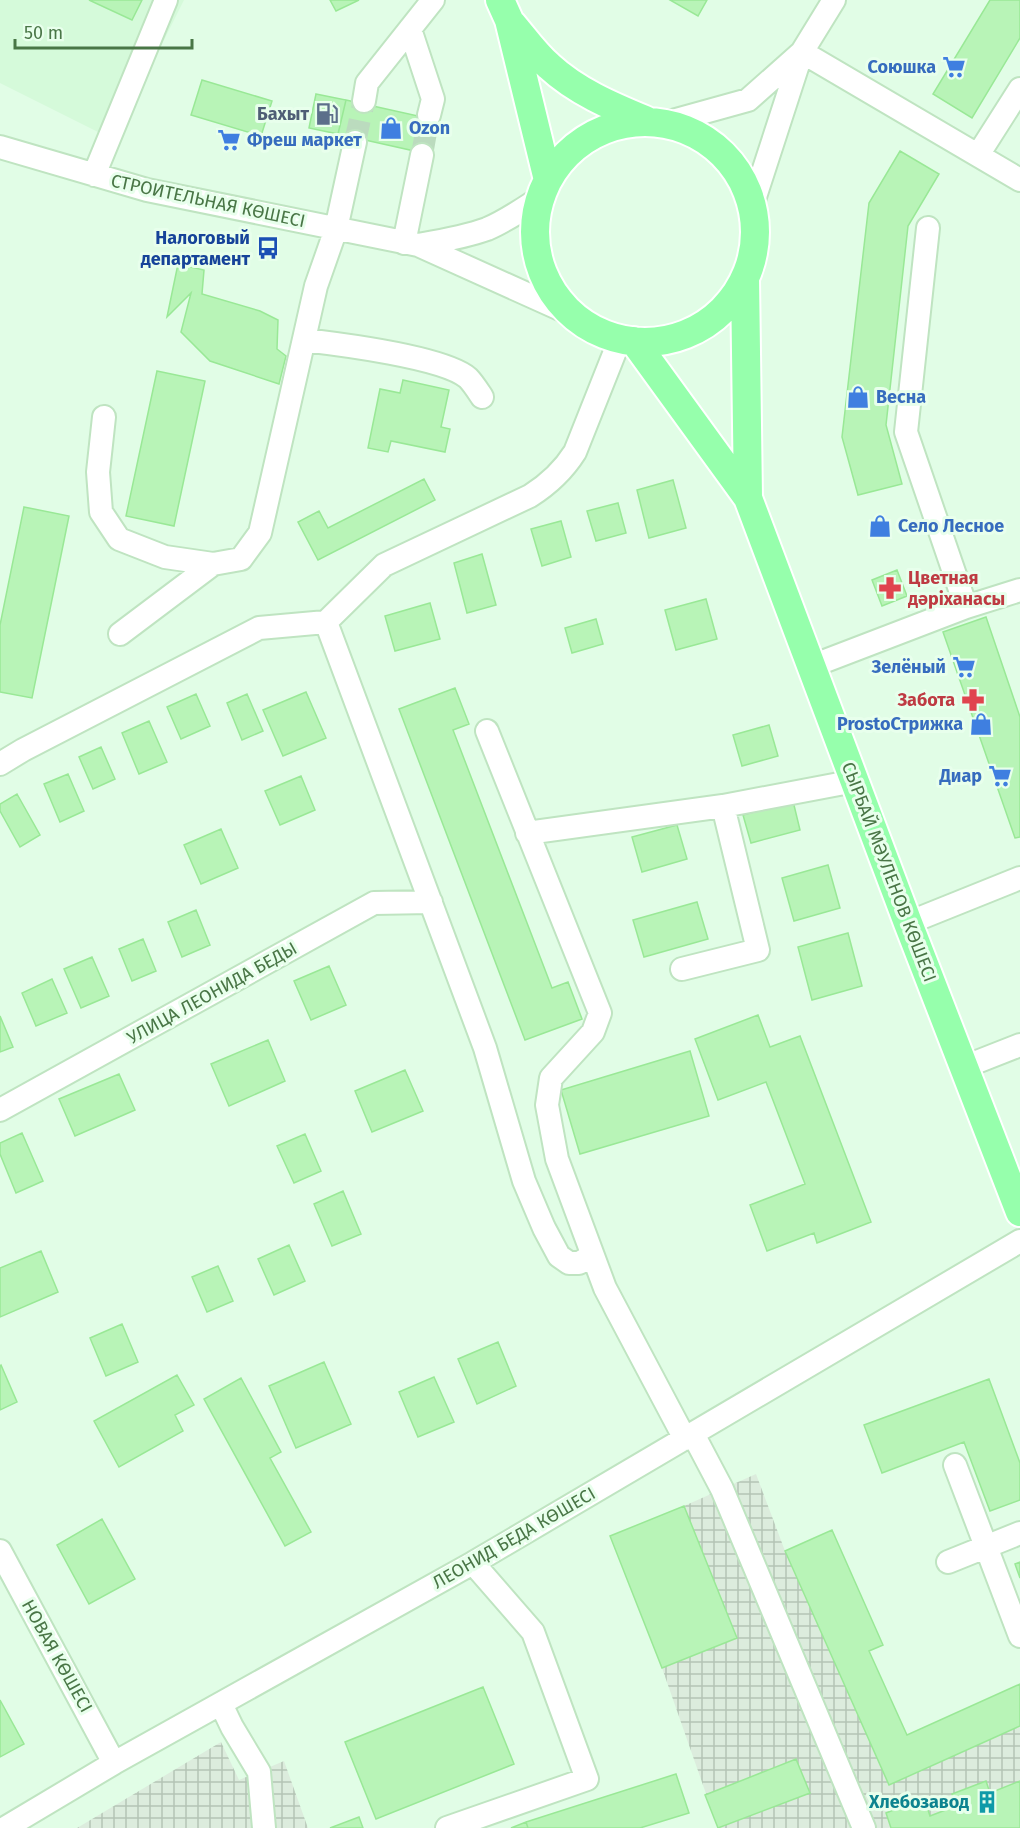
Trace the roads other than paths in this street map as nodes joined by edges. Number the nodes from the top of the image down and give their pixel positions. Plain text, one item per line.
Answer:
1 (166, 0) edge
2 (433, 0) edge
3 (834, 0) edge
4 (504, 10) edge
5 (410, 29) junction
6 (802, 52) junction
7 (1020, 89) edge
8 (364, 101) tunnel mouth
9 (429, 115) tunnel mouth
10 (656, 122) junction
11 (355, 142) tunnel mouth
12 (2, 154) edge
13 (422, 155) tunnel mouth
14 (978, 155) junction
15 (94, 175) junction
16 (1020, 180) edge
17 (544, 189) junction
18 (752, 206) junction
19 (928, 228) dead end
20 (336, 229) junction
21 (411, 244) junction
22 (744, 279) junction
23 (571, 314) junction
24 (304, 340) junction
25 (627, 340) junction
26 (482, 397) dead end
27 (104, 417) dead end
28 (748, 498) junction
29 (213, 564) junction
30 (1020, 590) edge
31 (966, 607) junction
32 (326, 622) junction
33 (120, 634) dead end
34 (812, 666) junction
35 (487, 731) dead end
36 (0, 765) edge
37 (855, 781) junction
38 (723, 806) junction
39 (527, 834) junction
40 (1020, 878) edge
41 (431, 902) junction
42 (908, 923) junction
43 (682, 969) dead end
44 (1020, 1045) edge
45 (964, 1067) junction
46 (0, 1110) edge
47 (1020, 1212) edge
48 (1020, 1241) edge
49 (591, 1253) junction
50 (689, 1436) junction
51 (955, 1465) dead end
52 (1020, 1533) edge
53 (986, 1547) junction
54 (0, 1551) edge
55 (948, 1562) dead end
56 (473, 1563) junction
57 (1020, 1636) edge
58 (221, 1704) junction
59 (114, 1763) junction
60 (4, 1828) edge
61 (264, 1828) edge
62 (447, 1828) edge
63 (864, 1828) edge

1 - 15 street
2 - 5 street
3 - 6 street
4 - 10 main road
4 - 17 main road
5 - 8 street
5 - 9 street
6 - 10 street
6 - 14 street
6 - 18 street
7 - 14 street
10 - 17 main road
10 - 18 main road
11 - 20 street
12 - 15 street, СТРОИТЕЛЬНАЯ КӨШЕСІ
13 - 21 street
14 - 16 street
15 - 20 street, СТРОИТЕЛЬНАЯ КӨШЕСІ
17 - 21 street
17 - 23 main road
18 - 22 main road
19 - 31 street
20 - 21 street, СТРОИТЕЛЬНАЯ КӨШЕСІ
20 - 24 street
21 - 23 street
22 - 25 main road
22 - 28 main road
23 - 25 main road
24 - 26 street
24 - 29 street
25 - 28 main road
25 - 32 street
27 - 29 street
28 - 34 main road, СЫРБАЙ МӘУЛЕНОВ КӨШЕСІ
29 - 33 street
30 - 31 street
31 - 34 street
32 - 36 street
32 - 41 street
34 - 37 main road, СЫРБАЙ МӘУЛЕНОВ КӨШЕСІ
35 - 39 street
37 - 38 street
37 - 42 main road, СЫРБАЙ МӘУЛЕНОВ КӨШЕСІ
38 - 39 street
38 - 43 street
39 - 49 street
40 - 42 street
41 - 46 street, УЛИЦА ЛЕОНИДА БЕДЫ
41 - 49 street
42 - 45 main road, СЫРБАЙ МӘУЛЕНОВ КӨШЕСІ
44 - 45 street
45 - 47 main road, СЫРБАЙ МӘУЛЕНОВ КӨШЕСІ
48 - 50 street, ЛЕОНИД БЕДА КӨШЕСІ
49 - 50 street
50 - 56 street, ЛЕОНИД БЕДА КӨШЕСІ
50 - 63 street
51 - 53 street
52 - 53 street
53 - 55 street
53 - 57 street
54 - 59 street, НОВАЯ КӨШЕСІ
56 - 58 street, ЛЕОНИД БЕДА КӨШЕСІ
56 - 62 street
58 - 59 street, ЛЕОНИД БЕДА КӨШЕСІ
58 - 61 street
59 - 60 street, ЛЕОНИД БЕДА КӨШЕСІ

